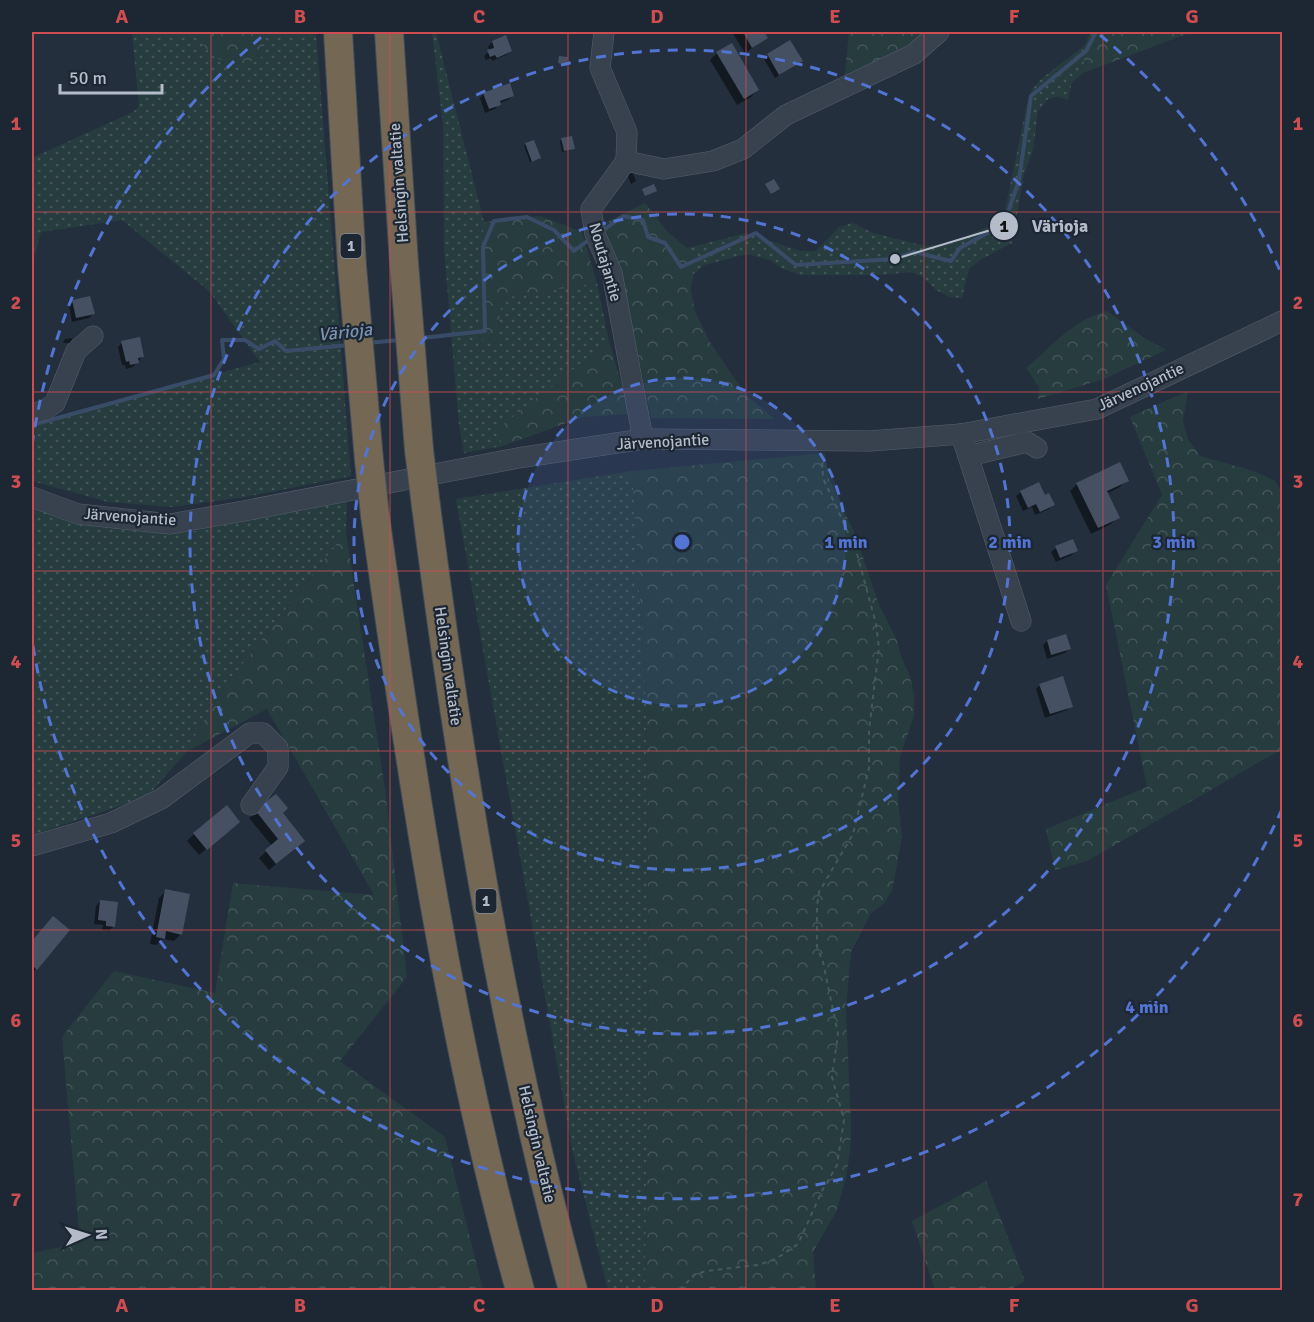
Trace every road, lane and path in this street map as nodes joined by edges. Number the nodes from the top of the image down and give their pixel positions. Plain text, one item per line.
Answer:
1 (338, 32) edge
2 (389, 32) edge
3 (604, 32) edge
4 (939, 32) edge
5 (626, 161) junction
6 (1282, 321) edge
7 (93, 336) dead end
8 (32, 414) edge
9 (961, 434) junction
10 (643, 439) junction
11 (820, 440) junction
12 (1037, 448) dead end
13 (969, 456) junction
14 (32, 497) edge
15 (1021, 621) dead end
16 (251, 805) dead end
17 (32, 846) edge
18 (520, 1290) edge
19 (573, 1290) edge
20 (680, 1290) edge

1 - 18 highway, 1, bridge
2 - 19 highway, Helsingin valtatie / 1, bridge
3 - 5 street
4 - 5 street
5 - 10 street, Noutajantie
6 - 9 street, Järvenojantie
7 - 8 street
9 - 11 street, Järvenojantie
9 - 13 street
10 - 11 street, Järvenojantie
10 - 14 street, Järvenojantie
11 - 20 path
12 - 13 street
13 - 15 street
16 - 17 street

